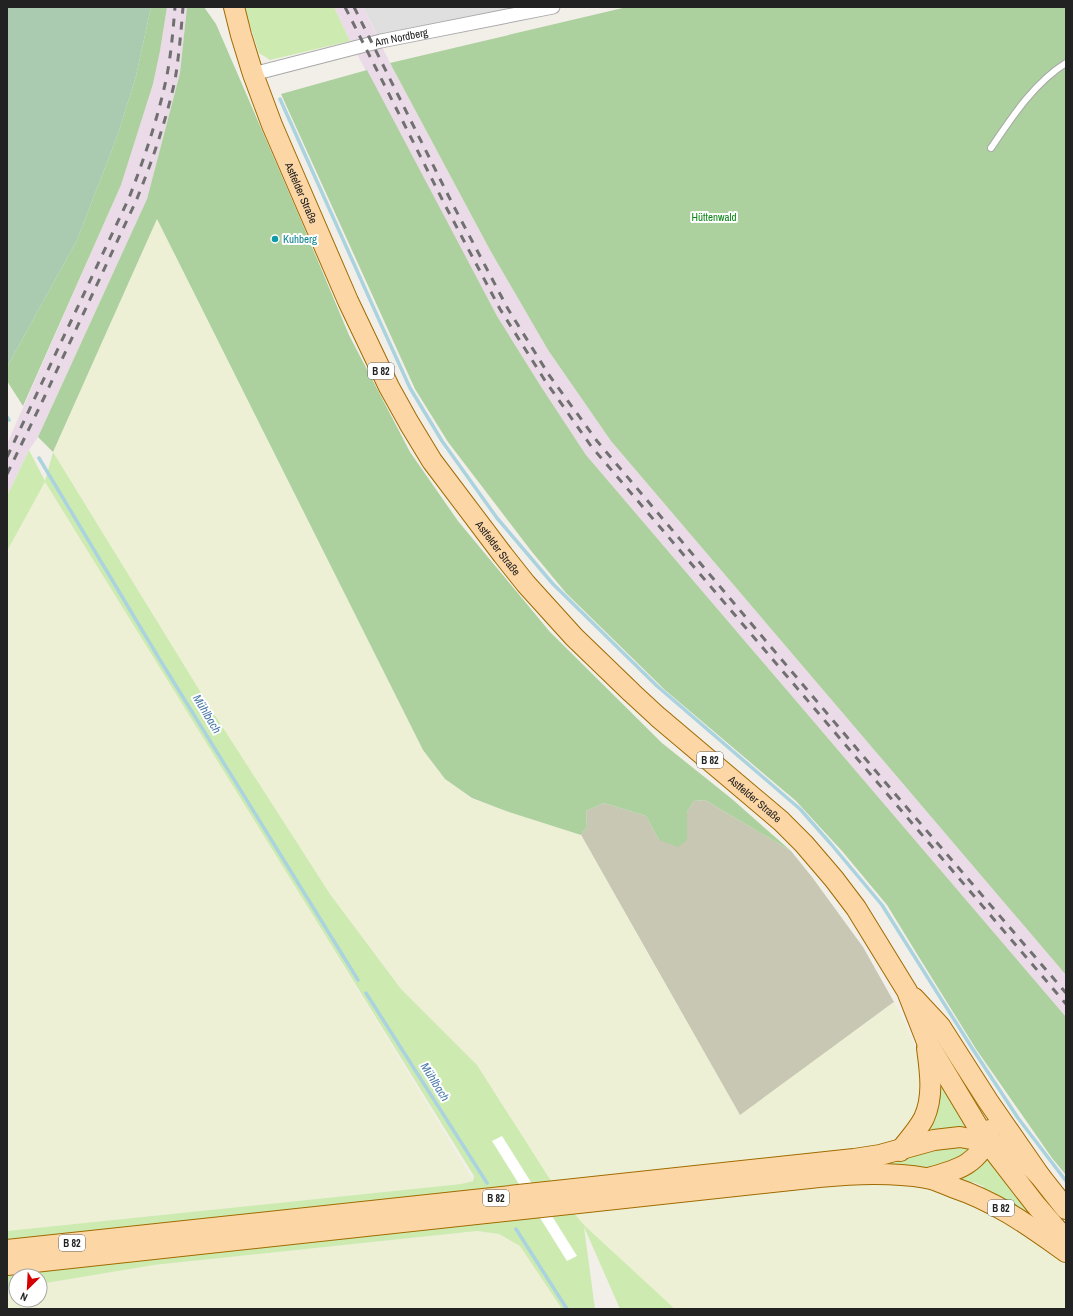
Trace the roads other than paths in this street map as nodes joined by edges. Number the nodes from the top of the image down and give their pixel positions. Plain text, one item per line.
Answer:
1 (234, 7) edge
2 (553, 7) edge
3 (1066, 63) edge
4 (253, 74) junction
5 (991, 148) dead end
6 (907, 991) junction
7 (927, 1042) junction
8 (988, 1101) junction
9 (987, 1142) junction
10 (900, 1150) junction
11 (1040, 1176) junction
12 (928, 1178) junction
13 (1066, 1209) edge
14 (1066, 1240) edge
15 (7, 1250) edge
16 (1066, 1252) edge
17 (7, 1266) edge

1 - 4 main road, Astfelder Straße / B 82
2 - 4 street, Am Nordberg
3 - 5 lane
4 - 6 main road, Astfelder Straße / B 82
6 - 7 main road, B 82
6 - 8 main road, B 82
7 - 9 main road, B 82
7 - 10 main road, B 82
8 - 9 main road, B 82
8 - 11 main road, B 82
9 - 10 main road, B 82
9 - 11 main road, B 82
9 - 12 main road, B 82
9 - 14 main road, B 82
10 - 15 main road, B 82
11 - 13 main road, B 82
12 - 16 main road, B 82
12 - 17 main road, B 82

